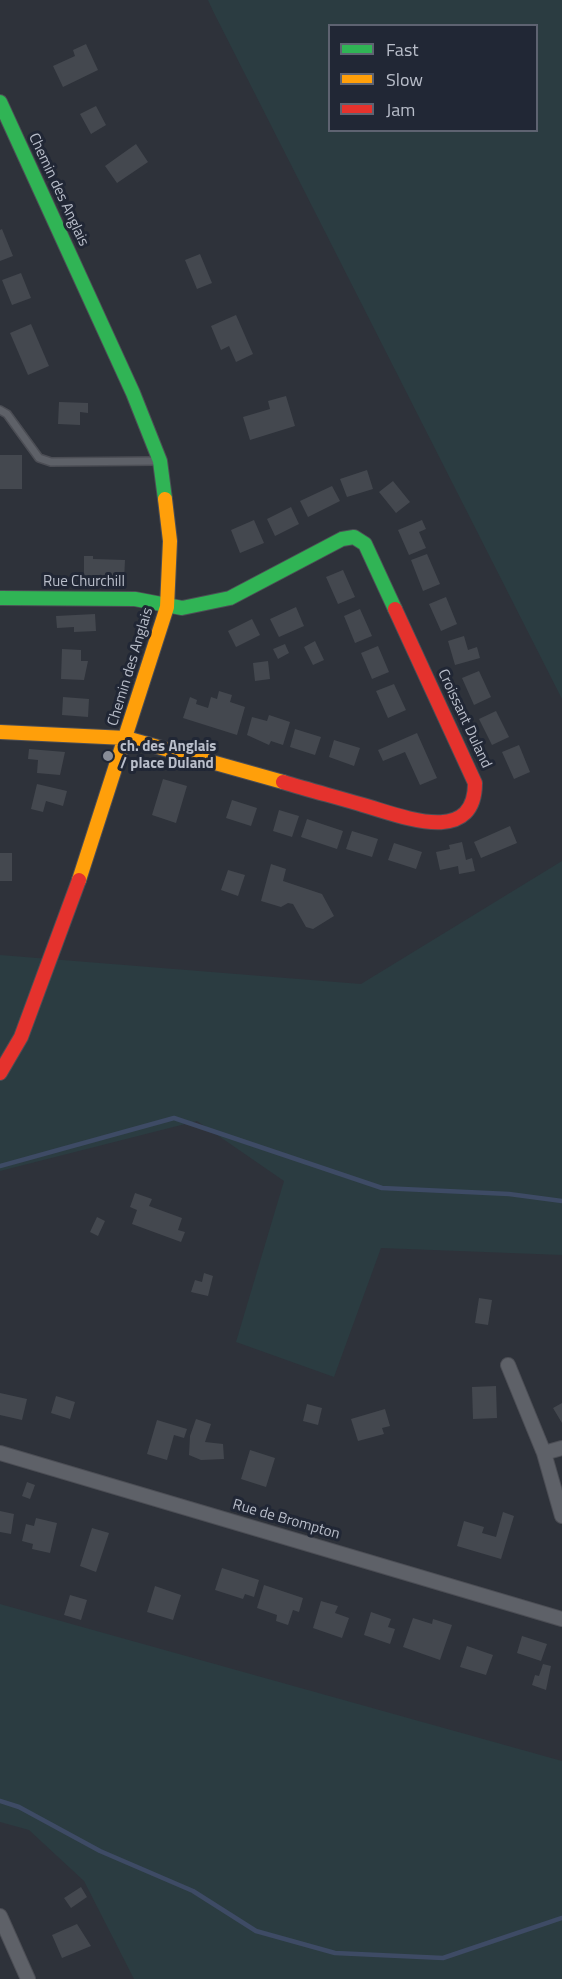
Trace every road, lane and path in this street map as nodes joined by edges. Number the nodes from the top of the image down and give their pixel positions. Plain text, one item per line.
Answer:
1 (0, 102) edge
2 (0, 411) edge
3 (160, 461) junction
4 (0, 598) edge
5 (167, 608) junction
6 (0, 732) edge
7 (126, 738) junction
8 (0, 1073) edge
9 (508, 1365) dead end
10 (562, 1448) edge
11 (0, 1453) edge
12 (544, 1453) junction
13 (562, 1516) edge
14 (562, 1619) edge
15 (0, 1916) edge
16 (28, 1979) edge

1 - 3 street, Chemin des Anglais
2 - 3 lane
3 - 5 street, Chemin des Anglais
4 - 5 street, Rue Churchill
5 - 7 street, Chemin des Anglais
5 - 7 street, Croissant Duland
6 - 7 street
7 - 8 street, Chemin des Anglais
9 - 12 street
10 - 12 street
11 - 14 street, Rue de Brompton
12 - 13 street
15 - 16 street

